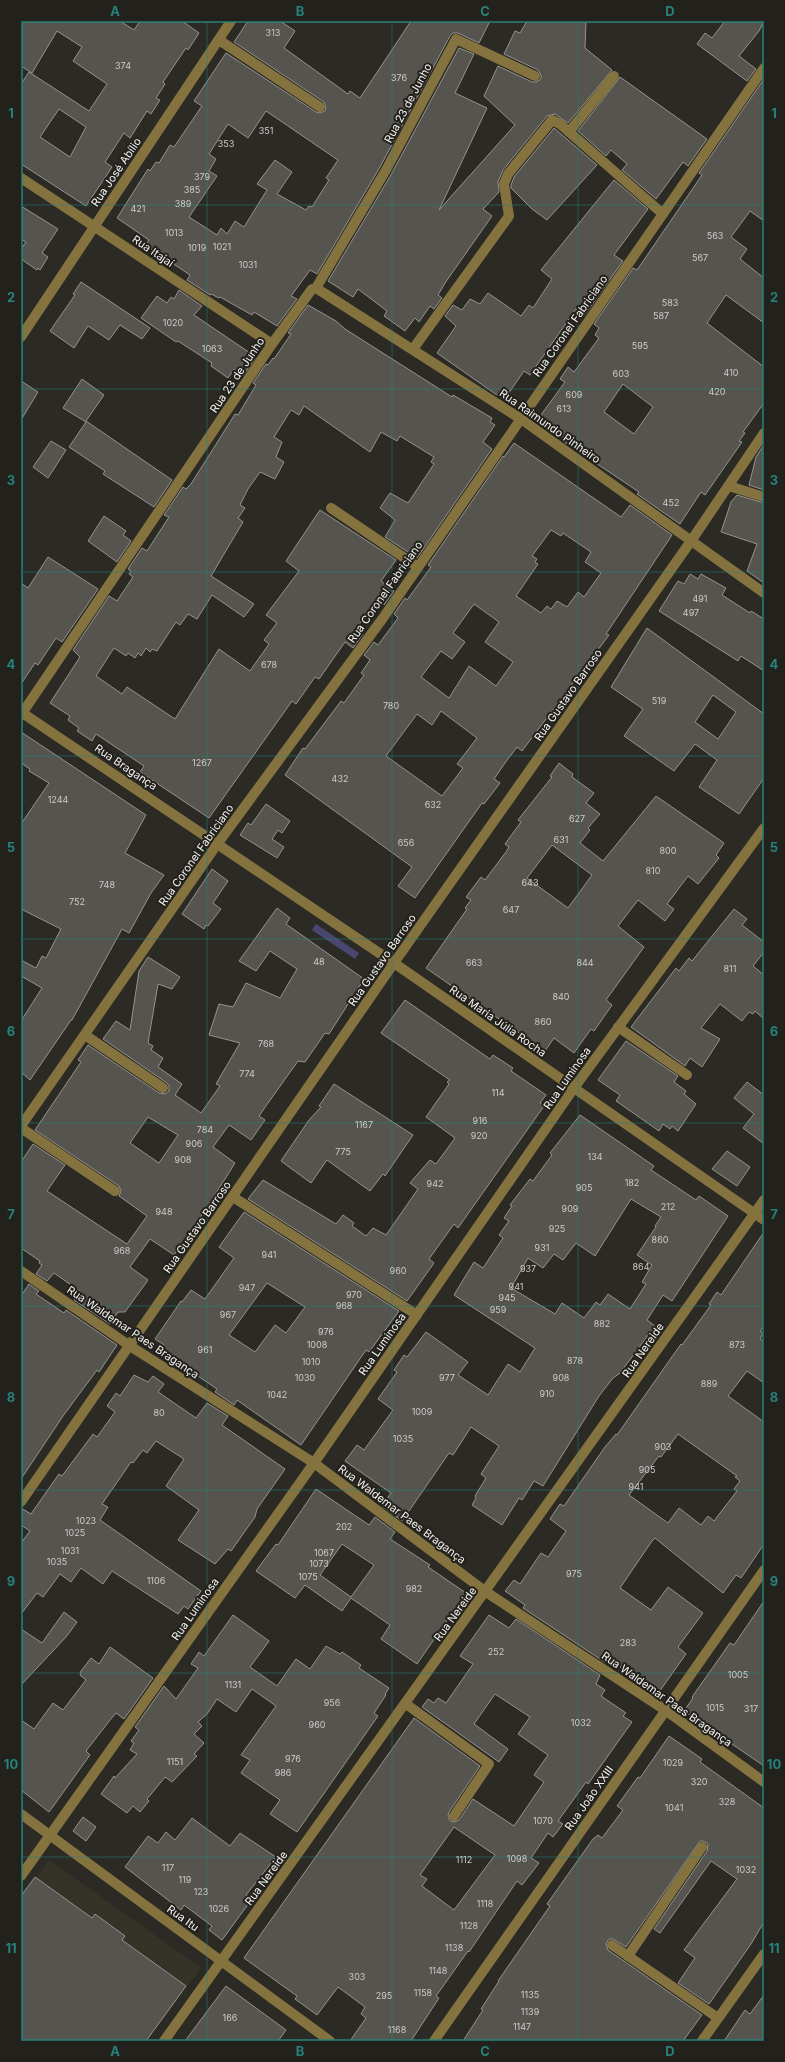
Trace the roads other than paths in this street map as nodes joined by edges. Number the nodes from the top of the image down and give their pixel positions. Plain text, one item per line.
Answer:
1 (232, 21) edge
2 (219, 40) junction
3 (764, 68) edge
4 (535, 76) dead end
5 (614, 76) dead end
6 (320, 107) dead end
7 (569, 132) junction
8 (21, 178) edge
9 (663, 214) junction
10 (94, 226) junction
11 (316, 288) junction
12 (21, 337) edge
13 (272, 344) junction
14 (413, 349) junction
15 (521, 419) junction
16 (764, 433) edge
17 (729, 486) junction
18 (764, 497) edge
19 (331, 508) dead end
20 (691, 541) junction
21 (418, 567) junction
22 (764, 593) edge
23 (22, 713) edge
24 (764, 828) edge
25 (218, 843) junction
26 (394, 963) junction
27 (618, 1027) junction
28 (85, 1035) junction
29 (687, 1075) dead end
30 (163, 1088) dead end
31 (574, 1088) junction
32 (21, 1127) edge
33 (115, 1191) dead end
34 (232, 1197) junction
35 (764, 1200) edge
36 (755, 1213) junction
37 (764, 1220) edge
38 (21, 1271) edge
39 (417, 1315) junction
40 (130, 1346) junction
41 (314, 1463) junction
42 (21, 1502) edge
43 (764, 1570) edge
44 (486, 1592) junction
45 (406, 1704) junction
46 (665, 1710) junction
47 (764, 1782) edge
48 (21, 1814) edge
49 (454, 1816) dead end
50 (49, 1834) junction
51 (702, 1848) dead end
52 (21, 1876) edge
53 (612, 1945) dead end
54 (764, 1954) edge
55 (628, 1956) junction
56 (221, 1961) junction
57 (718, 2018) junction
58 (164, 2041) edge
59 (330, 2041) edge
60 (434, 2041) edge
61 (702, 2041) edge

1 - 2 street, Rua José Abílio
2 - 6 street
2 - 10 street, Rua José Abílio
3 - 9 street, Rua Coronel Fabriciano
4 - 11 street, Rua 23 de Junho
5 - 7 street
7 - 9 street
7 - 14 street
8 - 10 street, Rua Itajaí
9 - 15 street, Rua Coronel Fabriciano
10 - 12 street, Rua José Abílio
10 - 13 street, Rua Itajaí
11 - 13 street, Rua 23 de Junho
11 - 14 street, Rua Raimundo Pinheiro
13 - 23 street, Rua 23 de Junho
14 - 15 street, Rua Raimundo Pinheiro
15 - 20 street, Rua Raimundo Pinheiro
15 - 21 street, Rua Coronel Fabriciano
16 - 17 street, Rua Gustavo Barroso
17 - 18 street
17 - 20 street, Rua Gustavo Barroso
19 - 21 street
20 - 22 street, Rua Raimundo Pinheiro
20 - 26 street, Rua Gustavo Barroso
21 - 25 street, Rua Coronel Fabriciano
23 - 25 street, Rua Bragança
24 - 27 street, Rua Luminosa
25 - 26 street, Rua Maria Júlia Rocha
25 - 28 street, Rua Coronel Fabriciano
26 - 31 street, Rua Maria Júlia Rocha
26 - 34 street, Rua Gustavo Barroso
27 - 29 street
27 - 31 street, Rua Luminosa
28 - 30 street
28 - 32 street, Rua Coronel Fabriciano
31 - 36 street, Rua Maria Júlia Rocha
31 - 39 street, Rua Luminosa
32 - 33 street
34 - 39 street
34 - 40 street, Rua Gustavo Barroso
35 - 36 street, Rua Nereide
36 - 37 street, Rua Maria Júlia Rocha
36 - 44 street, Rua Nereide
38 - 40 street, Rua Waldemar Paes Bragança
39 - 41 street, Rua Luminosa
40 - 41 street, Rua Waldemar Paes Bragança
40 - 42 street, Rua Gustavo Barroso
41 - 44 street, Rua Waldemar Paes Bragança
41 - 50 street, Rua Luminosa
43 - 46 street, Rua João XXIII
44 - 45 street, Rua Nereide
44 - 46 street, Rua Waldemar Paes Bragança
45 - 49 street
45 - 56 street, Rua Nereide
46 - 47 street, Rua Waldemar Paes Bragança
46 - 60 street, Rua João XXIII
48 - 50 street, Rua Itu
50 - 52 street, Rua Luminosa
50 - 56 street, Rua Itu
51 - 55 street
53 - 55 street
54 - 57 street
55 - 57 street
56 - 58 street, Rua Nereide
56 - 59 street, Rua Itu
57 - 61 street

